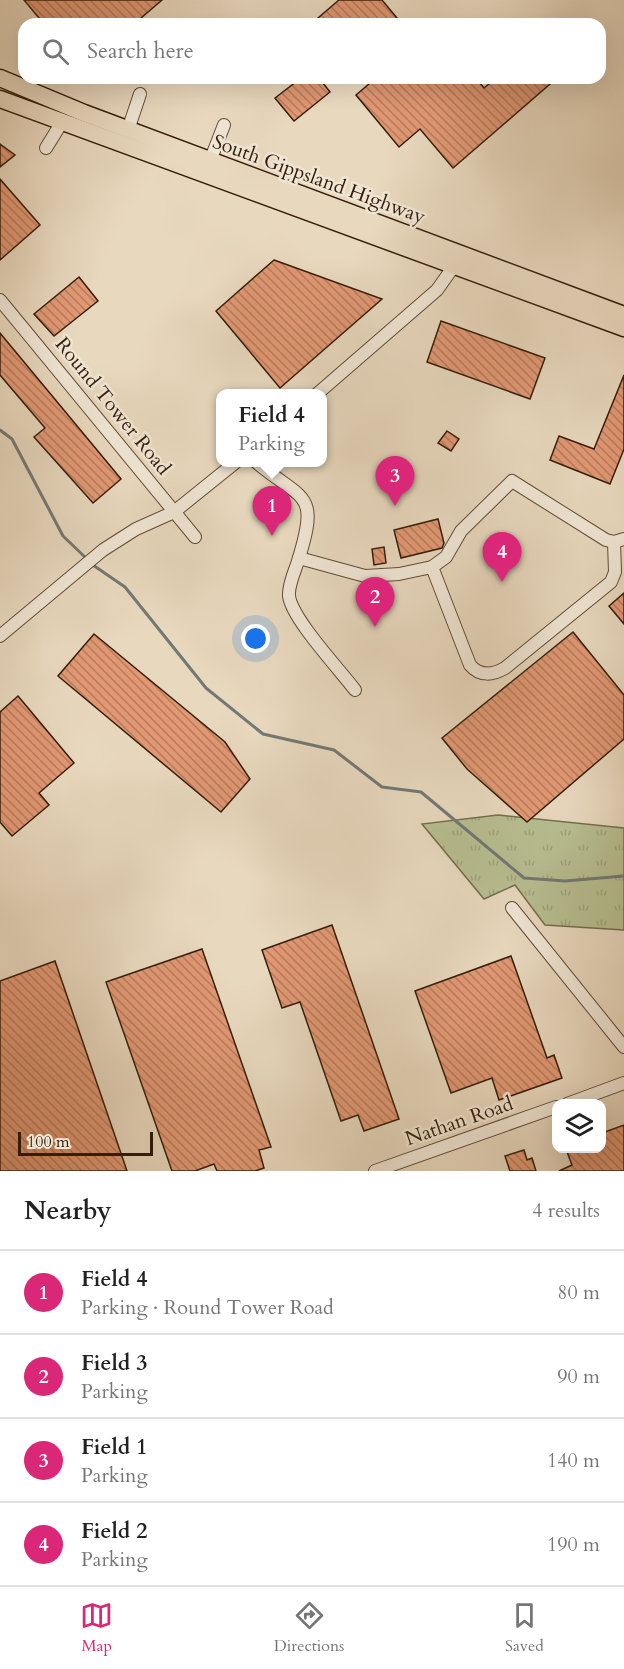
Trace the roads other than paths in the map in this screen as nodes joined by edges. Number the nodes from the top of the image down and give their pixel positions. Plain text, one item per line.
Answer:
1 (0, 78) edge
2 (140, 94) dead end
3 (0, 99) edge
4 (64, 114) junction
5 (224, 125) dead end
6 (126, 136) junction
7 (46, 148) dead end
8 (207, 167) junction
9 (453, 256) junction
10 (0, 300) edge
11 (612, 315) edge
12 (624, 328) edge
13 (322, 389) edge
14 (230, 467) edge
15 (263, 467) edge
16 (174, 512) junction
17 (195, 537) dead end
18 (622, 544) edge
19 (299, 558) junction
20 (432, 567) junction
21 (624, 569) edge
22 (611, 582) junction
23 (0, 636) edge
24 (355, 690) dead end
25 (512, 908) dead end
26 (624, 1047) edge
27 (624, 1083) edge
28 (581, 1099) edge
29 (552, 1108) edge
30 (375, 1171) edge

1 - 4 highway, South Gippsland Highway
2 - 6 street
3 - 4 highway, South Gippsland Highway
4 - 6 highway, South Gippsland Highway
4 - 7 street
5 - 8 street
6 - 8 highway, South Gippsland Highway
8 - 9 highway, South Gippsland Highway
9 - 11 highway, South Gippsland Highway
9 - 13 street
10 - 16 street, Round Tower Road
11 - 12 highway, South Gippsland Highway
14 - 16 street
15 - 19 street
16 - 17 street, Round Tower Road
16 - 23 street
18 - 20 street
18 - 22 street
19 - 20 street
19 - 24 street
20 - 22 street
21 - 22 street
25 - 26 street
27 - 28 street
29 - 30 street, Nathan Road

